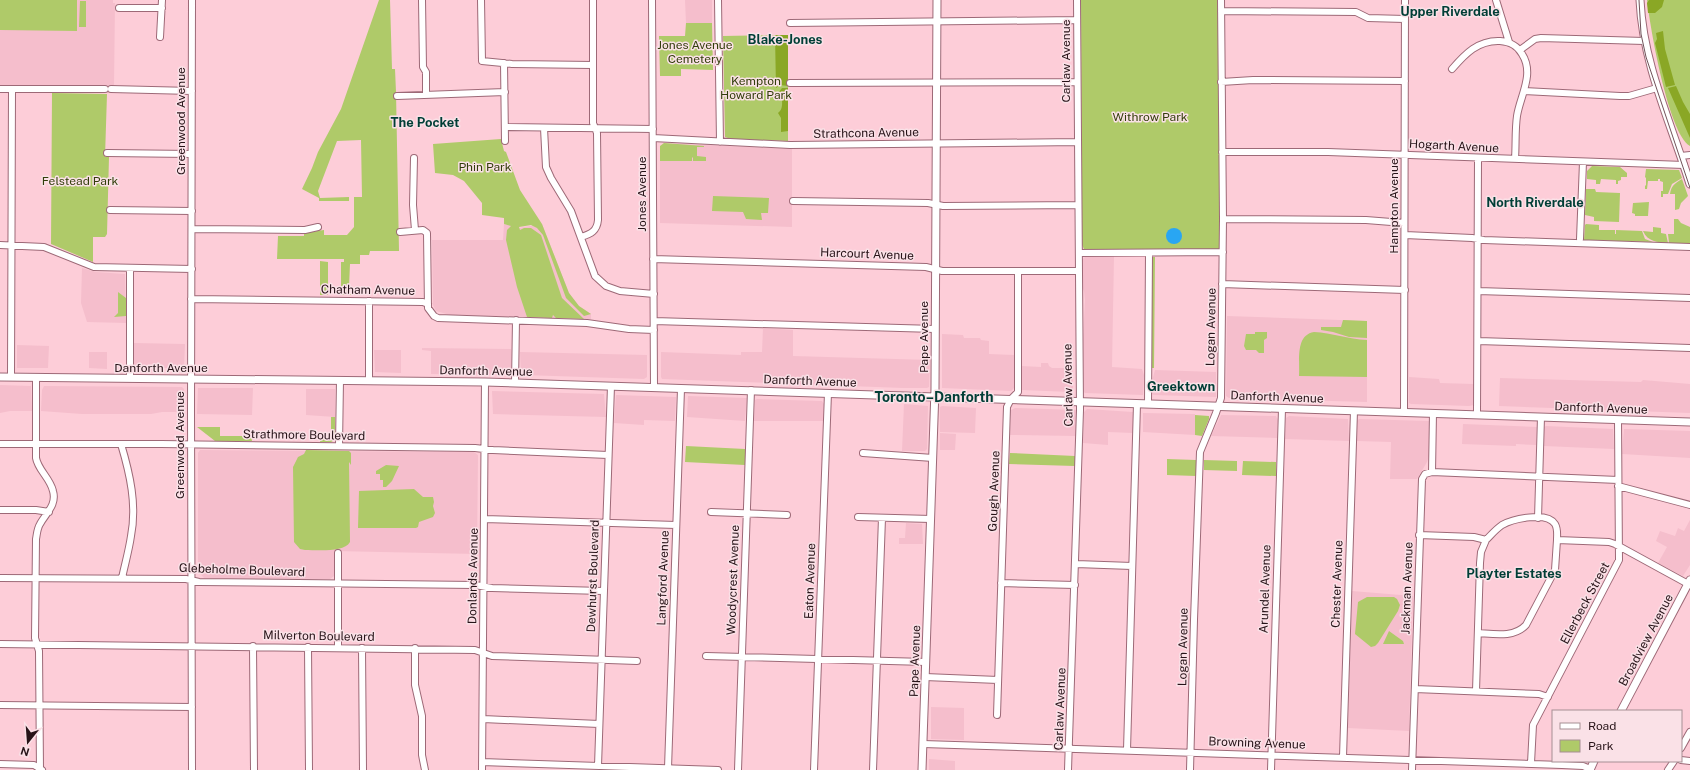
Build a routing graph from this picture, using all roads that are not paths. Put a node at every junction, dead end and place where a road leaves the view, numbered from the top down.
1 (162, 0) edge
2 (192, 0) edge
3 (422, 0) edge
4 (481, 0) edge
5 (593, 0) edge
6 (652, 0) edge
7 (718, 0) edge
8 (937, 0) edge
9 (1077, 0) edge
10 (1221, 0) edge
11 (1405, 0) edge
12 (1496, 0) edge
13 (1640, 0) edge
14 (119, 8) dead end
15 (162, 8) junction
16 (1222, 12) junction
17 (1405, 18) junction
18 (1077, 20) junction
19 (937, 21) junction
20 (790, 23) dead end
21 (160, 37) dead end
22 (1644, 41) junction
23 (1509, 42) junction
24 (1520, 50) junction
25 (504, 63) junction
26 (593, 65) junction
27 (1452, 69) dead end
28 (1405, 81) junction
29 (937, 82) junction
30 (1078, 82) junction
31 (1221, 82) junction
32 (790, 83) dead end
33 (1657, 88) junction
34 (0, 89) edge
35 (12, 90) junction
36 (192, 91) junction
37 (1524, 91) junction
38 (505, 92) junction
39 (426, 95) junction
40 (397, 96) dead end
41 (505, 127) junction
42 (544, 128) junction
43 (595, 129) junction
44 (653, 129) junction
45 (653, 138) junction
46 (505, 141) dead end
47 (720, 142) junction
48 (1078, 142) junction
49 (936, 144) junction
50 (1222, 152) junction
51 (107, 153) dead end
52 (192, 154) junction
53 (1405, 155) junction
54 (1690, 155) edge
55 (1681, 156) junction
56 (414, 158) dead end
57 (1478, 158) junction
58 (1515, 159) junction
59 (1583, 162) junction
60 (1684, 165) junction
61 (1690, 184) edge
62 (793, 201) dead end
63 (936, 204) junction
64 (1078, 205) junction
65 (110, 210) dead end
66 (192, 211) junction
67 (1223, 219) junction
68 (1404, 223) junction
69 (318, 227) dead end
70 (192, 229) junction
71 (415, 230) junction
72 (400, 232) dead end
73 (1405, 235) junction
74 (581, 237) junction
75 (1478, 239) junction
76 (1580, 239) dead end
77 (0, 245) edge
78 (11, 246) junction
79 (1690, 247) edge
80 (1149, 252) junction
81 (1223, 252) junction
82 (1078, 253) junction
83 (653, 259) junction
84 (130, 268) junction
85 (192, 269) junction
86 (936, 269) junction
87 (1018, 271) junction
88 (1078, 271) junction
89 (1222, 284) junction
90 (1405, 290) junction
91 (1478, 291) junction
92 (654, 294) junction
93 (1690, 298) edge
94 (191, 299) junction
95 (369, 301) junction
96 (428, 304) junction
97 (516, 320) junction
98 (654, 321) junction
99 (935, 329) junction
100 (654, 330) junction
101 (1478, 341) junction
102 (1690, 348) edge
103 (0, 377) edge
104 (11, 377) junction
105 (36, 378) junction
106 (130, 378) junction
107 (191, 379) junction
108 (340, 380) junction
109 (369, 381) junction
110 (485, 382) junction
111 (515, 383) junction
112 (611, 386) junction
113 (654, 388) junction
114 (681, 389) junction
115 (751, 390) junction
116 (828, 393) junction
117 (935, 397) junction
118 (1011, 399) junction
119 (1080, 402) junction
120 (1137, 404) junction
121 (1148, 404) junction
122 (1218, 406) junction
123 (1282, 409) junction
124 (1354, 411) junction
125 (1404, 412) junction
126 (1433, 413) junction
127 (1477, 414) junction
128 (1541, 417) junction
129 (1618, 420) junction
130 (1690, 422) edge
131 (0, 444) edge
132 (36, 444) junction
133 (121, 444) junction
134 (191, 444) junction
135 (339, 446) junction
136 (485, 450) junction
137 (863, 454) dead end
138 (608, 455) junction
139 (933, 458) junction
140 (1432, 472) junction
141 (1539, 477) junction
142 (1618, 483) junction
143 (1690, 505) edge
144 (0, 510) edge
145 (49, 512) junction
146 (711, 512) dead end
147 (747, 514) junction
148 (787, 515) dead end
149 (858, 517) dead end
150 (882, 518) junction
151 (1538, 518) junction
152 (484, 519) junction
153 (931, 519) junction
154 (606, 523) junction
155 (676, 525) junction
156 (1419, 535) junction
157 (1486, 540) junction
158 (1557, 540) junction
159 (1619, 546) junction
160 (338, 553) dead end
161 (1076, 564) junction
162 (1132, 566) junction
163 (0, 578) edge
164 (36, 578) junction
165 (122, 578) junction
166 (191, 580) junction
167 (1001, 583) junction
168 (1689, 583) edge
169 (338, 584) junction
170 (1075, 585) junction
171 (483, 587) junction
172 (603, 591) junction
173 (1478, 633) junction
174 (0, 644) edge
175 (37, 644) junction
176 (192, 646) junction
177 (253, 646) junction
178 (308, 647) junction
179 (338, 647) junction
180 (362, 648) junction
181 (415, 648) junction
182 (483, 652) junction
183 (706, 656) dead end
184 (742, 657) junction
185 (818, 659) junction
186 (602, 660) junction
187 (636, 661) dead end
188 (876, 661) junction
189 (926, 662) junction
190 (925, 677) junction
191 (998, 680) junction
192 (1415, 689) junction
193 (1476, 691) junction
194 (1548, 697) junction
195 (0, 706) edge
196 (39, 706) junction
197 (192, 707) junction
198 (1622, 710) edge
199 (997, 715) dead end
200 (483, 719) junction
201 (599, 724) junction
202 (1690, 732) edge
203 (923, 744) junction
204 (1682, 746) edge
205 (1069, 749) junction
206 (1127, 750) junction
207 (1191, 752) junction
208 (1271, 755) junction
209 (1343, 757) junction
210 (1412, 760) junction
211 (482, 762) junction
212 (0, 764) edge
213 (1531, 764) junction
214 (598, 766) junction
215 (668, 768) junction
216 (1590, 769) edge
217 (40, 770) edge
218 (192, 770) edge
219 (254, 770) edge
220 (309, 770) edge
221 (363, 770) edge
222 (424, 770) edge
223 (482, 770) edge
224 (718, 770) edge
225 (738, 770) edge
226 (814, 770) edge
227 (873, 770) edge
228 (922, 770) edge
229 (1068, 770) edge
230 (1190, 770) edge
231 (1271, 770) edge
232 (1412, 770) edge

1 - 15 street
2 - 36 street, Greenwood Avenue
3 - 39 street
4 - 25 street
5 - 26 street
6 - 44 street, Jones Avenue
7 - 47 street
8 - 19 main road, Pape Avenue
9 - 18 street, Carlaw Avenue
10 - 16 street, Logan Avenue
11 - 17 street, Hampton Avenue
12 - 23 street
13 - 22 main road
14 - 15 street
15 - 21 street
16 - 17 street
16 - 31 street, Logan Avenue
17 - 28 street, Hampton Avenue
18 - 19 street
18 - 30 street, Carlaw Avenue
19 - 20 street
19 - 29 main road, Pape Avenue
22 - 24 street
22 - 33 main road
23 - 24 street
23 - 27 street
24 - 37 street
25 - 26 street
25 - 38 street
26 - 43 street
28 - 31 street
28 - 53 street, Hampton Avenue
29 - 30 street
29 - 32 street
29 - 49 main road, Pape Avenue
30 - 48 street, Carlaw Avenue
31 - 50 street, Logan Avenue
33 - 37 street
33 - 55 main road
34 - 35 street
35 - 36 street
35 - 78 street
36 - 52 street, Greenwood Avenue
37 - 58 street
38 - 39 street
38 - 41 street
39 - 40 street
41 - 42 street
41 - 46 street
42 - 43 street
42 - 74 street
43 - 44 street
43 - 74 street
44 - 45 street, Jones Avenue
45 - 47 street, Strathcona Avenue
45 - 83 street, Jones Avenue
47 - 49 street, Strathcona Avenue
48 - 49 street, Strathcona Avenue
48 - 64 street, Carlaw Avenue
49 - 63 main road, Pape Avenue
50 - 53 street, Hogarth Avenue
50 - 67 street, Logan Avenue
51 - 52 street
52 - 66 street, Greenwood Avenue
53 - 57 street, Hogarth Avenue
53 - 68 street, Hampton Avenue
54 - 55 street
55 - 60 main road
56 - 71 street
57 - 58 street, Hogarth Avenue
57 - 75 street
58 - 59 street, Hogarth Avenue
59 - 60 street, Hogarth Avenue
59 - 76 street
60 - 61 main road
62 - 63 street
63 - 64 street
63 - 86 main road, Pape Avenue
64 - 82 street, Carlaw Avenue
65 - 66 street
66 - 70 street, Greenwood Avenue
67 - 68 street
67 - 81 street, Logan Avenue
68 - 73 street, Hampton Avenue
69 - 70 street
70 - 85 street, Greenwood Avenue
71 - 72 street
71 - 96 street
73 - 75 street
73 - 90 street, Hampton Avenue
74 - 92 street
75 - 79 street
75 - 91 street
77 - 78 street
78 - 84 street
78 - 104 street
80 - 81 street
80 - 82 street
80 - 121 street
81 - 89 street, Logan Avenue
82 - 88 street, Carlaw Avenue
83 - 86 street, Harcourt Avenue
83 - 92 street, Jones Avenue
84 - 85 street
84 - 106 street
85 - 94 street, Greenwood Avenue
86 - 87 street, Harcourt Avenue
86 - 99 main road, Pape Avenue
87 - 88 street, Harcourt Avenue
87 - 118 street, Gough Avenue
88 - 119 street, Carlaw Avenue
89 - 90 street
89 - 122 street, Logan Avenue
90 - 125 street, Hampton Avenue
91 - 93 street
91 - 101 street
92 - 98 street, Jones Avenue
94 - 95 street, Chatham Avenue
94 - 107 street, Greenwood Avenue
95 - 96 street, Chatham Avenue
95 - 109 street
96 - 97 street, Chatham Avenue
97 - 100 street, Chatham Avenue
97 - 111 street
98 - 99 street
98 - 100 street, Jones Avenue
99 - 117 main road, Pape Avenue
100 - 113 street, Jones Avenue
101 - 102 street
101 - 127 street
103 - 104 main road, Danforth Avenue
104 - 105 main road, Danforth Avenue
105 - 106 main road, Danforth Avenue
105 - 132 street
106 - 107 main road, Danforth Avenue
107 - 108 main road, Danforth Avenue
107 - 134 street, Greenwood Avenue
108 - 109 main road, Danforth Avenue
108 - 135 street
109 - 110 main road, Danforth Avenue
110 - 111 main road, Danforth Avenue
110 - 136 street, Donlands Avenue
111 - 112 main road, Danforth Avenue
112 - 113 main road, Danforth Avenue
112 - 138 street, Dewhurst Boulevard
113 - 114 main road, Danforth Avenue
114 - 115 main road, Danforth Avenue
114 - 155 street, Langford Avenue
115 - 116 main road, Danforth Avenue
115 - 147 street, Woodycrest Avenue
116 - 117 main road, Danforth Avenue
116 - 185 street, Eaton Avenue
117 - 118 main road, Danforth Avenue
117 - 139 main road, Pape Avenue
118 - 119 main road, Danforth Avenue
118 - 167 street, Gough Avenue
119 - 120 main road, Danforth Avenue
119 - 161 street, Carlaw Avenue
120 - 121 main road, Danforth Avenue
120 - 162 street
121 - 122 main road, Danforth Avenue
122 - 123 main road, Danforth Avenue
122 - 207 street, Logan Avenue
123 - 124 main road, Danforth Avenue
123 - 208 street, Arundel Avenue
124 - 125 main road, Danforth Avenue
124 - 209 street, Chester Avenue
125 - 126 main road, Danforth Avenue
126 - 127 main road, Danforth Avenue
126 - 140 street
127 - 128 main road, Danforth Avenue
128 - 129 main road, Danforth Avenue
128 - 141 street
129 - 130 main road, Danforth Avenue
129 - 142 street, Ellerbeck Street
131 - 132 street, Strathmore Boulevard
132 - 133 street, Strathmore Boulevard
132 - 145 street
133 - 134 street, Strathmore Boulevard
133 - 165 street
134 - 135 street, Strathmore Boulevard
134 - 166 street, Greenwood Avenue
135 - 136 street, Strathmore Boulevard
136 - 138 street, Strathmore Boulevard
136 - 152 street, Donlands Avenue
137 - 139 street
138 - 154 street, Dewhurst Boulevard
139 - 153 main road, Pape Avenue
140 - 141 street
140 - 156 street, Jackman Avenue
141 - 142 street
141 - 151 street
142 - 143 street
142 - 159 street, Ellerbeck Street
144 - 145 street
145 - 164 street
146 - 147 street
147 - 148 street
147 - 184 street, Woodycrest Avenue
149 - 150 street
150 - 153 street
150 - 188 street
151 - 157 street
151 - 158 street
152 - 154 street
152 - 171 street, Donlands Avenue
153 - 189 main road, Pape Avenue
154 - 155 street
154 - 172 street, Dewhurst Boulevard
155 - 215 street, Langford Avenue
156 - 157 street
156 - 192 street, Jackman Avenue
157 - 173 street
158 - 159 street
158 - 173 street
159 - 168 street
159 - 194 street, Ellerbeck Street
160 - 169 street
161 - 162 street
161 - 170 street, Carlaw Avenue
162 - 206 street
163 - 164 street, Glebeholme Boulevard
164 - 165 street, Glebeholme Boulevard
164 - 175 street
165 - 166 street, Glebeholme Boulevard
166 - 169 street, Glebeholme Boulevard
166 - 176 street, Greenwood Avenue
167 - 170 street
167 - 191 street, Gough Avenue
168 - 198 main road, Broadview Avenue
169 - 171 street, Glebeholme Boulevard
169 - 179 street
170 - 205 street, Carlaw Avenue
171 - 172 street, Glebeholme Boulevard
171 - 182 street, Donlands Avenue
172 - 186 street, Dewhurst Boulevard
173 - 193 street
174 - 175 street, Milverton Boulevard
175 - 176 street, Milverton Boulevard
175 - 196 street
176 - 177 street, Milverton Boulevard
176 - 197 street, Greenwood Avenue
177 - 178 street, Milverton Boulevard
177 - 219 street
178 - 179 street, Milverton Boulevard
178 - 220 street
179 - 180 street, Milverton Boulevard
180 - 181 street, Milverton Boulevard
180 - 221 street
181 - 182 street, Milverton Boulevard
181 - 222 street
182 - 186 street, Milverton Boulevard
182 - 200 street, Donlands Avenue
183 - 184 street
184 - 185 street
184 - 225 street, Woodycrest Avenue
185 - 188 street
185 - 226 street, Eaton Avenue
186 - 187 street, Milverton Boulevard
186 - 201 street, Dewhurst Boulevard
188 - 189 street
188 - 227 street
189 - 190 main road, Pape Avenue
190 - 191 street
190 - 203 main road, Pape Avenue
191 - 199 street, Gough Avenue
192 - 193 street
192 - 210 street, Jackman Avenue
193 - 194 street
194 - 213 street, Ellerbeck Street
195 - 196 street
196 - 197 street
196 - 217 street
197 - 218 street, Greenwood Avenue
200 - 201 street
200 - 211 street, Donlands Avenue
201 - 214 street, Dewhurst Boulevard
202 - 204 street
203 - 205 street, Browning Avenue
203 - 228 main road, Pape Avenue
205 - 206 street, Browning Avenue
205 - 229 street, Carlaw Avenue
206 - 207 street, Browning Avenue
207 - 208 street, Browning Avenue
207 - 230 street, Logan Avenue
208 - 209 street, Browning Avenue
208 - 231 street, Arundel Avenue
209 - 210 street, Browning Avenue
210 - 213 street, Browning Avenue
210 - 232 street, Jackman Avenue
211 - 214 street
211 - 223 street, Donlands Avenue
212 - 217 street
213 - 216 street, Browning Avenue
214 - 215 street
215 - 224 street

